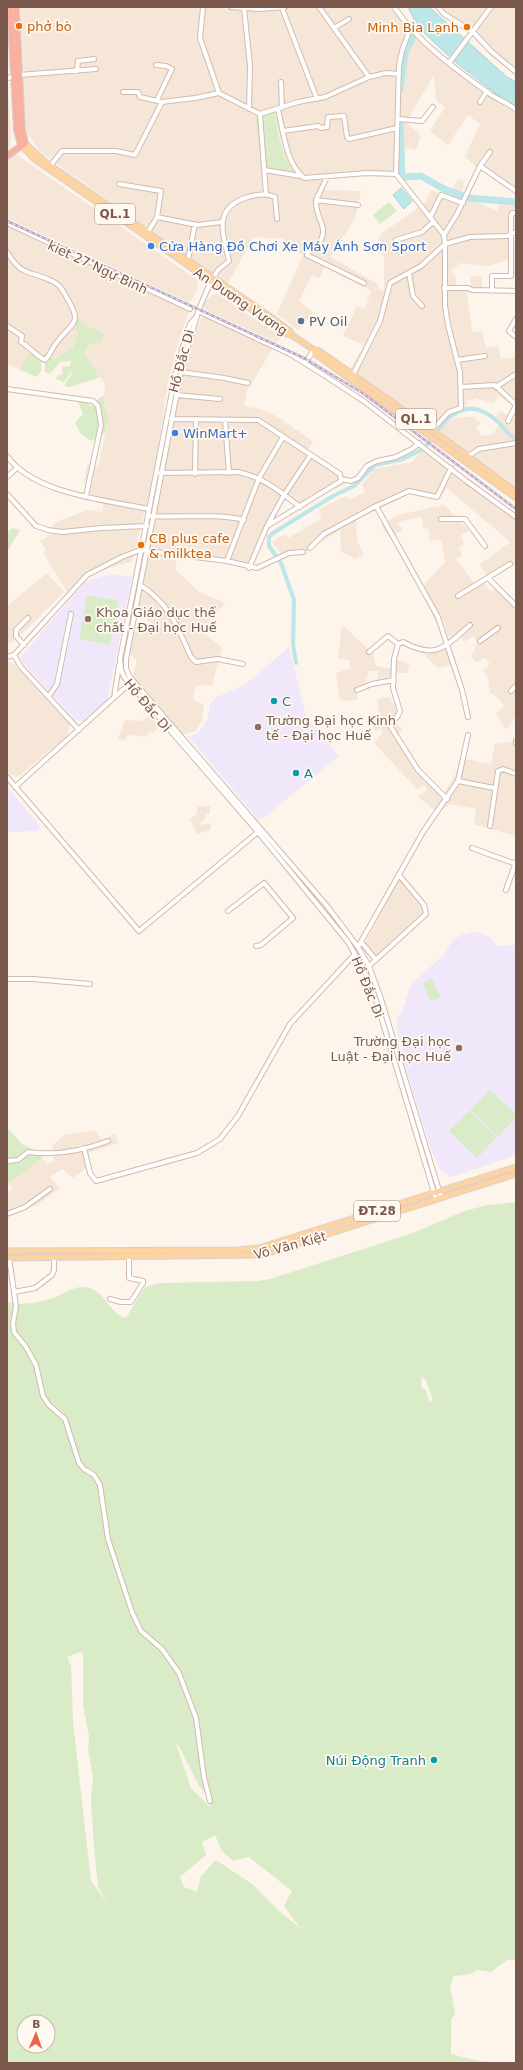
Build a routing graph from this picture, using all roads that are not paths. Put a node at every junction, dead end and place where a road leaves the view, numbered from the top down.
1 (10, 7) edge
2 (16, 7) edge
3 (203, 7) edge
4 (231, 7) edge
5 (283, 7) edge
6 (319, 7) edge
7 (394, 7) edge
8 (438, 7) edge
9 (491, 7) edge
10 (244, 8) junction
11 (349, 19) dead end
12 (334, 28) junction
13 (411, 30) junction
14 (472, 34) junction
15 (94, 59) dead end
16 (450, 61) junction
17 (156, 65) dead end
18 (96, 69) dead end
19 (77, 71) junction
20 (516, 72) edge
21 (399, 74) junction
22 (16, 76) junction
23 (369, 77) junction
24 (7, 78) edge
25 (281, 82) dead end
26 (487, 91) junction
27 (123, 92) dead end
28 (219, 93) junction
29 (317, 99) junction
30 (157, 100) junction
31 (162, 102) junction
32 (480, 102) dead end
33 (433, 107) dead end
34 (249, 109) junction
35 (280, 109) junction
36 (516, 110) edge
37 (260, 114) junction
38 (398, 119) junction
39 (397, 128) junction
40 (283, 131) junction
41 (23, 144) junction
42 (490, 152) dead end
43 (7, 156) edge
44 (51, 165) junction
45 (480, 166) junction
46 (265, 170) junction
47 (396, 174) junction
48 (300, 176) junction
49 (327, 177) junction
50 (119, 184) dead end
51 (516, 191) edge
52 (266, 194) junction
53 (316, 200) junction
54 (463, 202) junction
55 (358, 205) dead end
56 (516, 213) edge
57 (158, 217) junction
58 (430, 218) junction
59 (277, 219) dead end
60 (131, 222) junction
61 (222, 222) junction
62 (433, 222) junction
63 (7, 224) edge
64 (195, 224) junction
65 (148, 232) junction
66 (516, 232) edge
67 (510, 234) junction
68 (444, 235) junction
69 (396, 240) dead end
70 (445, 244) junction
71 (7, 252) edge
72 (188, 260) junction
73 (409, 273) junction
74 (212, 279) junction
75 (364, 283) dead end
76 (444, 288) junction
77 (492, 291) junction
78 (516, 291) edge
79 (422, 306) dead end
80 (190, 309) dead end
81 (198, 313) junction
82 (516, 319) edge
83 (7, 326) edge
84 (516, 336) edge
85 (314, 350) junction
86 (485, 356) dead end
87 (457, 360) junction
88 (305, 363) junction
89 (180, 372) junction
90 (516, 374) edge
91 (352, 377) junction
92 (248, 383) dead end
93 (461, 387) junction
94 (496, 387) junction
95 (7, 389) edge
96 (176, 395) junction
97 (220, 399) dead end
98 (516, 405) edge
99 (169, 419) junction
100 (411, 419) junction
101 (196, 420) junction
102 (225, 420) junction
103 (508, 420) dead end
104 (432, 430) junction
105 (283, 437) junction
106 (516, 443) edge
107 (420, 444) junction
108 (7, 456) edge
109 (310, 456) junction
110 (468, 456) junction
111 (17, 468) junction
112 (451, 468) junction
113 (229, 472) junction
114 (156, 473) junction
115 (161, 473) junction
116 (195, 474) junction
117 (7, 476) edge
118 (259, 478) junction
119 (342, 479) junction
120 (516, 492) edge
121 (7, 494) edge
122 (284, 495) junction
123 (86, 496) junction
124 (516, 498) edge
125 (376, 506) junction
126 (300, 507) junction
127 (148, 509) junction
128 (147, 516) junction
129 (153, 516) junction
130 (516, 517) edge
131 (441, 519) dead end
132 (244, 520) junction
133 (145, 526) junction
134 (151, 526) junction
135 (267, 526) junction
136 (485, 546) dead end
137 (310, 548) dead end
138 (140, 550) junction
139 (146, 551) junction
140 (303, 552) dead end
141 (227, 561) junction
142 (510, 564) dead end
143 (249, 568) junction
144 (489, 578) junction
145 (140, 584) junction
146 (458, 596) dead end
147 (516, 606) edge
148 (71, 614) dead end
149 (28, 618) dead end
150 (470, 625) dead end
151 (498, 628) dead end
152 (480, 641) dead end
153 (398, 644) junction
154 (24, 645) junction
155 (447, 645) junction
156 (369, 652) dead end
157 (14, 655) junction
158 (7, 657) edge
159 (120, 659) junction
160 (243, 664) dead end
161 (126, 668) junction
162 (121, 670) junction
163 (394, 680) junction
164 (130, 684) junction
165 (516, 686) edge
166 (357, 690) dead end
167 (511, 691) dead end
168 (140, 692) junction
169 (50, 696) junction
170 (114, 698) junction
171 (468, 717) dead end
172 (79, 730) junction
173 (468, 735) dead end
174 (189, 745) junction
175 (185, 748) junction
176 (516, 774) edge
177 (7, 778) edge
178 (458, 781) junction
179 (15, 787) junction
180 (494, 788) junction
181 (447, 800) junction
182 (490, 826) dead end
183 (258, 832) junction
184 (472, 848) dead end
185 (516, 864) edge
186 (399, 875) junction
187 (506, 890) dead end
188 (228, 911) dead end
189 (362, 943) junction
190 (256, 946) dead end
191 (358, 947) junction
192 (355, 954) junction
193 (376, 960) junction
194 (368, 966) junction
195 (7, 978) edge
196 (90, 984) dead end
197 (108, 1141) dead end
198 (84, 1148) junction
199 (7, 1161) edge
200 (516, 1167) edge
201 (516, 1174) edge
202 (50, 1189) dead end
203 (439, 1190) junction
204 (434, 1192) junction
205 (441, 1197) junction
206 (436, 1199) junction
207 (7, 1214) edge
208 (238, 1250) junction
209 (7, 1251) edge
210 (54, 1251) junction
211 (238, 1257) junction
212 (8, 1258) edge
213 (54, 1258) junction
214 (130, 1258) junction
215 (14, 1292) junction
216 (110, 1299) dead end
217 (210, 1801) dead end

1 - 22 highway
2 - 22 highway
3 - 28 street
4 - 10 street
5 - 10 street
5 - 29 street
6 - 12 street
7 - 13 street
8 - 14 street
9 - 14 street
10 - 34 street
11 - 12 street
12 - 23 street
13 - 16 street
13 - 21 street
14 - 16 street
14 - 20 street
15 - 19 street
16 - 26 street
17 - 30 street
18 - 19 street
19 - 22 street
21 - 23 street
21 - 38 street
22 - 24 street
22 - 41 highway
23 - 29 street
25 - 35 street
26 - 32 street
26 - 36 street
27 - 30 street
28 - 31 street
28 - 34 street
29 - 35 street
30 - 31 street
31 - 44 street
33 - 38 street
34 - 37 street
35 - 37 street
35 - 40 street
37 - 46 street
38 - 39 street
39 - 40 street
39 - 47 street
40 - 48 street
41 - 43 highway
41 - 44 main road, An Dương Vương / QL.1
41 - 60 main road, An Dương Vương / QL.1
42 - 45 street
44 - 60 main road, An Dương Vương / QL.1
45 - 51 street
45 - 54 street
46 - 48 street
46 - 52 street
47 - 49 street
47 - 58 street
48 - 49 street
49 - 53 street
50 - 57 street
52 - 59 street
52 - 61 street
53 - 55 street
53 - 75 street
54 - 58 street
54 - 68 street
56 - 67 street
57 - 64 street
57 - 65 street
58 - 62 street
60 - 65 main road, An Dương Vương / QL.1
60 - 74 main road, An Dương Vương / QL.1
61 - 64 street
61 - 74 street
62 - 68 street
62 - 69 street
63 - 80 street, kiet 27 Ngự Bình
64 - 72 street
65 - 72 main road, An Dương Vương / QL.1
66 - 67 street
67 - 70 street
67 - 77 street
68 - 70 street
70 - 73 street
70 - 76 street
71 - 83 street
72 - 74 main road, An Dương Vương / QL.1
73 - 79 street
73 - 91 street
74 - 81 street
74 - 85 main road, An Dương Vương / QL.1
76 - 77 street
76 - 87 street
77 - 78 street
81 - 88 street
81 - 89 street, Hồ Đắc Di
81 - 99 street, Hồ Đắc Di
82 - 84 street
85 - 88 street
85 - 91 main road, QL.1
86 - 87 street
87 - 93 street
88 - 107 street
89 - 92 street
89 - 96 street, Hồ Đắc Di
90 - 94 street
91 - 100 main road, QL.1
93 - 94 street
93 - 104 street
94 - 98 street
95 - 123 street
96 - 97 street
96 - 99 street, Hồ Đắc Di
98 - 103 street
99 - 101 street
99 - 114 street, Hồ Đắc Di
99 - 115 street, Hồ Đắc Di
100 - 104 main road, QL.1
100 - 124 main road, QL.1
101 - 102 street
101 - 116 street
102 - 105 street
102 - 113 street
104 - 110 main road, QL.1
105 - 109 street
105 - 118 street
106 - 110 street
107 - 112 street
107 - 119 street
108 - 111 street
109 - 119 street
109 - 122 street
110 - 120 main road, QL.1
111 - 117 street
111 - 123 street
112 - 125 street
112 - 130 street
113 - 116 street
113 - 118 street
114 - 115 street
114 - 127 street, Hồ Đắc Di
115 - 116 street
115 - 129 street, Hồ Đắc Di
118 - 122 street
118 - 132 street
119 - 126 street
121 - 133 street
122 - 126 street
122 - 135 street
123 - 127 street
125 - 137 street
125 - 155 street
126 - 135 street
127 - 128 street, Hồ Đắc Di
128 - 129 street
128 - 133 street, Hồ Đắc Di
129 - 132 street
129 - 134 street, Hồ Đắc Di
131 - 136 street
132 - 141 street
133 - 134 street
133 - 138 street, Hồ Đắc Di
134 - 139 street, Hồ Đắc Di
135 - 143 street
138 - 139 street
138 - 154 street
138 - 159 street, Hồ Đắc Di
139 - 141 street
139 - 145 street, Hồ Đắc Di
140 - 143 street
141 - 143 street
142 - 144 street
144 - 146 street
144 - 147 street
145 - 160 street
145 - 161 street, Hồ Đắc Di
148 - 169 street
149 - 154 street
150 - 155 street
151 - 152 street
153 - 155 street
153 - 156 street
153 - 163 street
154 - 157 street
155 - 171 street
157 - 158 street
157 - 169 street
159 - 162 street, Hồ Đắc Di
159 - 170 street
161 - 162 street
161 - 168 street, Hồ Đắc Di
162 - 164 street, Hồ Đắc Di
163 - 166 street
163 - 181 street
164 - 168 street, Hồ Đắc Di
164 - 170 street
165 - 167 street
168 - 174 street, Hồ Đắc Di
168 - 175 street, Hồ Đắc Di
169 - 172 street
170 - 172 street
172 - 179 street
173 - 178 street
174 - 175 street
174 - 191 street, Hồ Đắc Di
175 - 183 street, Hồ Đắc Di
176 - 180 street
177 - 179 street
178 - 180 street
178 - 181 street
179 - 183 street
180 - 182 street
181 - 186 street
183 - 192 street, Hồ Đắc Di
184 - 185 street
185 - 187 street
186 - 189 street
186 - 193 street
188 - 190 street
189 - 191 street
189 - 193 street
191 - 194 street, Hồ Đắc Di
192 - 198 street
192 - 204 street, Hồ Đắc Di
193 - 194 street
194 - 203 street, Hồ Đắc Di
195 - 196 street
197 - 198 street
198 - 199 street
200 - 203 main road, Võ Văn Kiệt / ĐT.28
201 - 205 main road, Võ Văn Kiệt / ĐT.28
202 - 207 street
203 - 204 main road, Võ Văn Kiệt / ĐT.28
203 - 205 street, Hồ Đắc Di
204 - 206 street, Hồ Đắc Di
204 - 208 main road, Võ Văn Kiệt / ĐT.28
205 - 206 main road, Võ Văn Kiệt / ĐT.28
206 - 211 main road, Võ Văn Kiệt / ĐT.28
208 - 210 main road, Võ Văn Kiệt / ĐT.28
208 - 211 main road
209 - 210 main road, Võ Văn Kiệt / ĐT.28
210 - 213 main road
211 - 214 main road, Võ Văn Kiệt / ĐT.28
212 - 213 main road, Võ Văn Kiệt / ĐT.28
212 - 215 street
213 - 214 main road, Võ Văn Kiệt / ĐT.28
213 - 215 street
214 - 216 street
215 - 217 street

